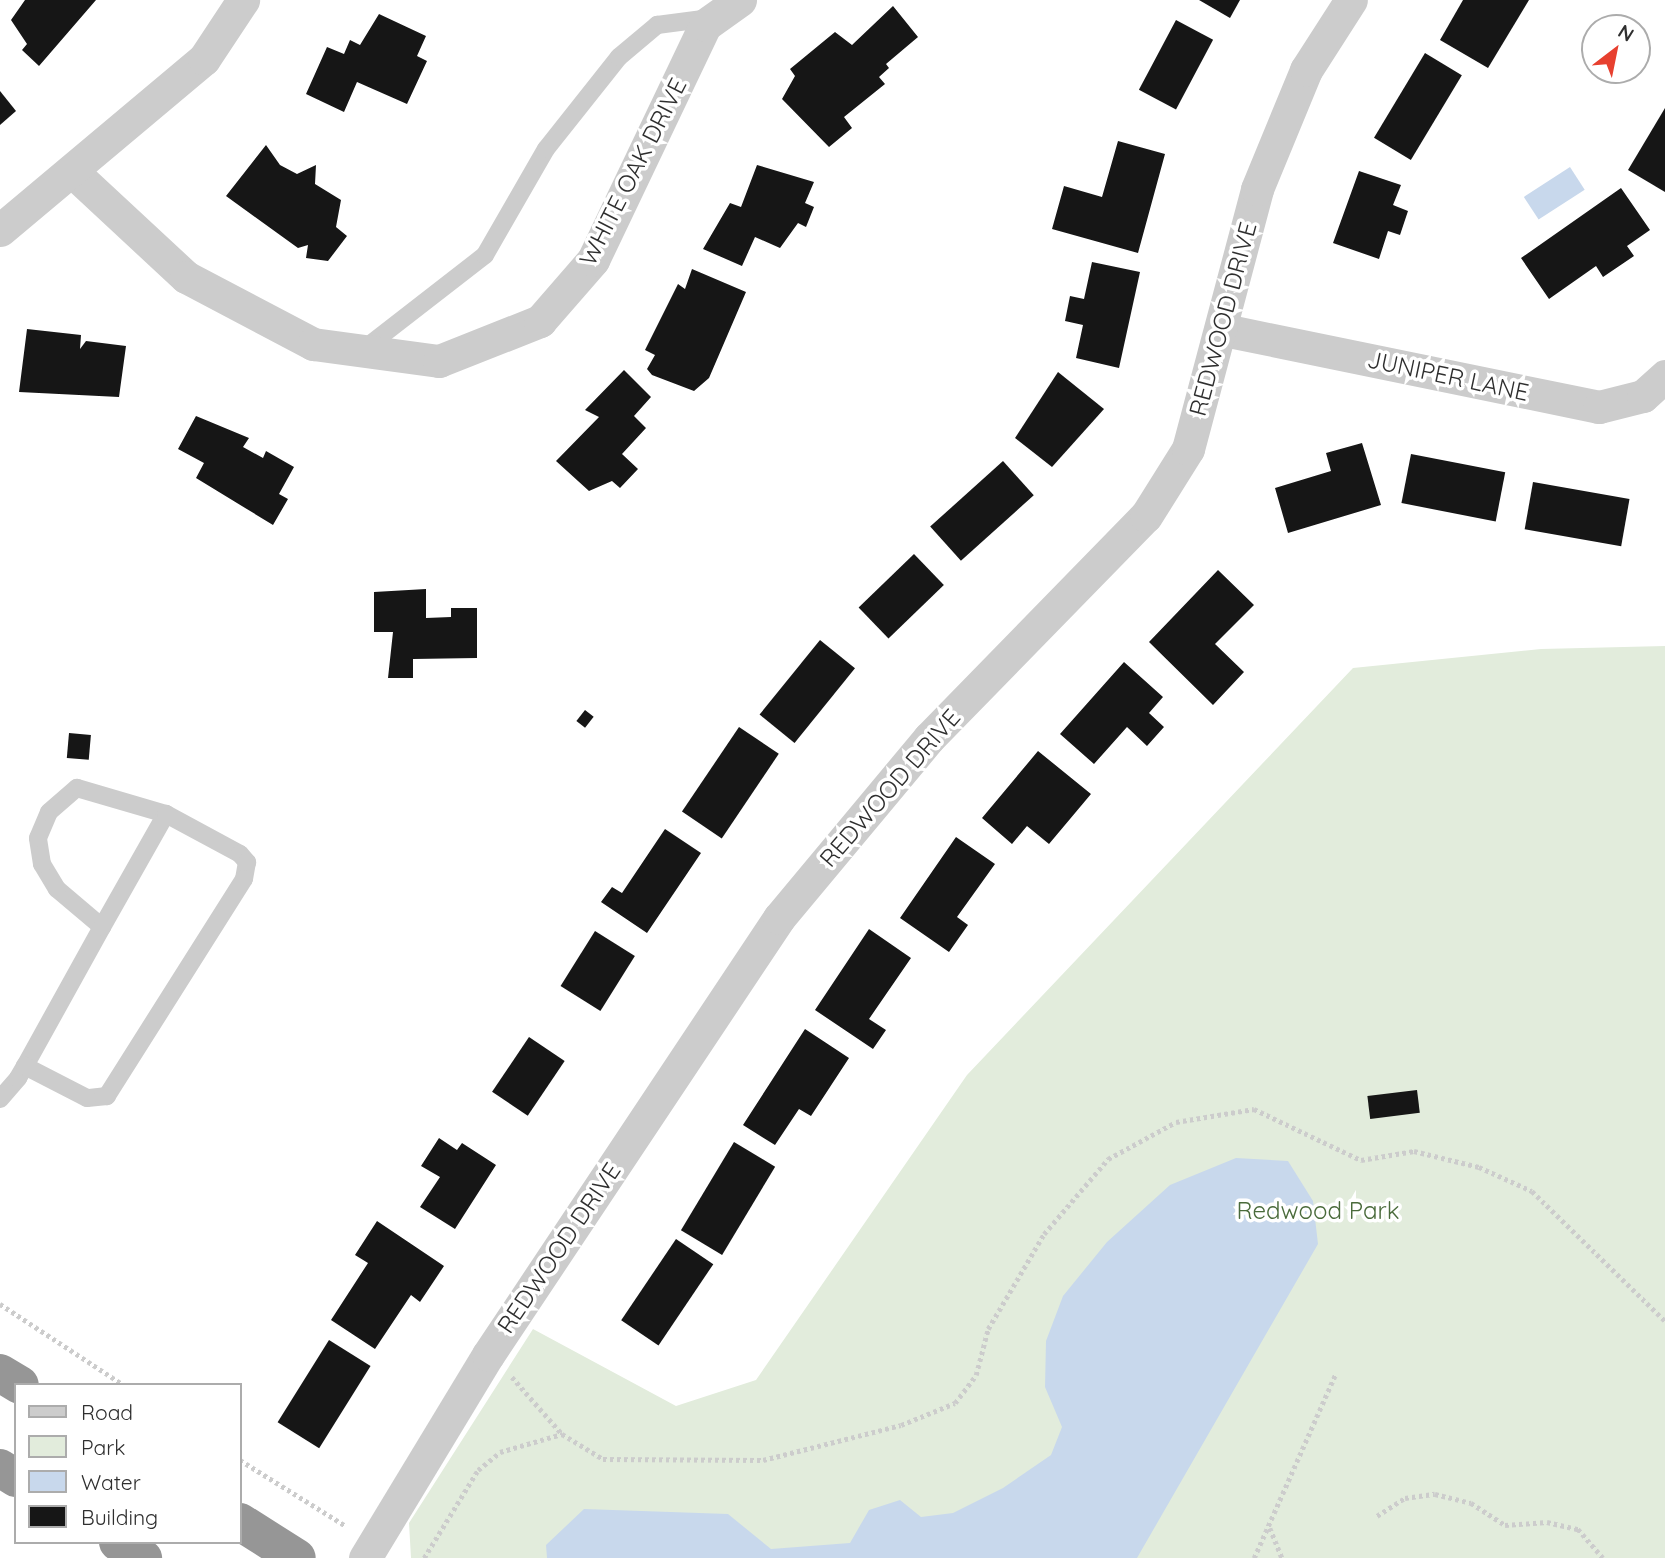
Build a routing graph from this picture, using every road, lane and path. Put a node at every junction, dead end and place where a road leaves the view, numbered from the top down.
1 (243, 0) edge
2 (1350, 0) edge
3 (728, 9) edge
4 (74, 173) junction
5 (0, 230) edge
6 (1224, 330) junction
7 (361, 351) junction
8 (1665, 376) edge
9 (166, 814) junction
10 (102, 927) junction
11 (25, 1066) junction
12 (0, 1099) edge
13 (0, 1304) edge
14 (1665, 1321) edge
15 (488, 1355) junction
16 (0, 1373) edge
17 (1335, 1375) dead end
18 (17, 1383) edge
19 (121, 1383) edge
20 (562, 1434) junction
21 (242, 1461) edge
22 (1377, 1516) dead end
23 (242, 1523) edge
24 (1270, 1527) junction
25 (121, 1544) edge
26 (370, 1550) edge
27 (143, 1558) edge
28 (297, 1558) edge
29 (424, 1558) edge
30 (1254, 1558) edge
31 (1282, 1558) edge
32 (1603, 1558) edge

1 - 4 street
2 - 6 street, REDWOOD DRIVE
3 - 7 lane
3 - 7 street, WHITE OAK DRIVE
4 - 5 street
4 - 7 street, WHITE OAK DRIVE
6 - 8 street, JUNIPER LANE
6 - 15 street, REDWOOD DRIVE
9 - 10 lane
9 - 10 lane
9 - 11 lane
10 - 11 lane
11 - 12 lane
13 - 19 path
14 - 20 path
15 - 20 path
15 - 26 street, REDWOOD DRIVE
16 - 18 highway
17 - 24 path
20 - 29 path
21 - 26 path
22 - 32 path
23 - 28 highway
24 - 30 path
24 - 31 path
25 - 27 highway

